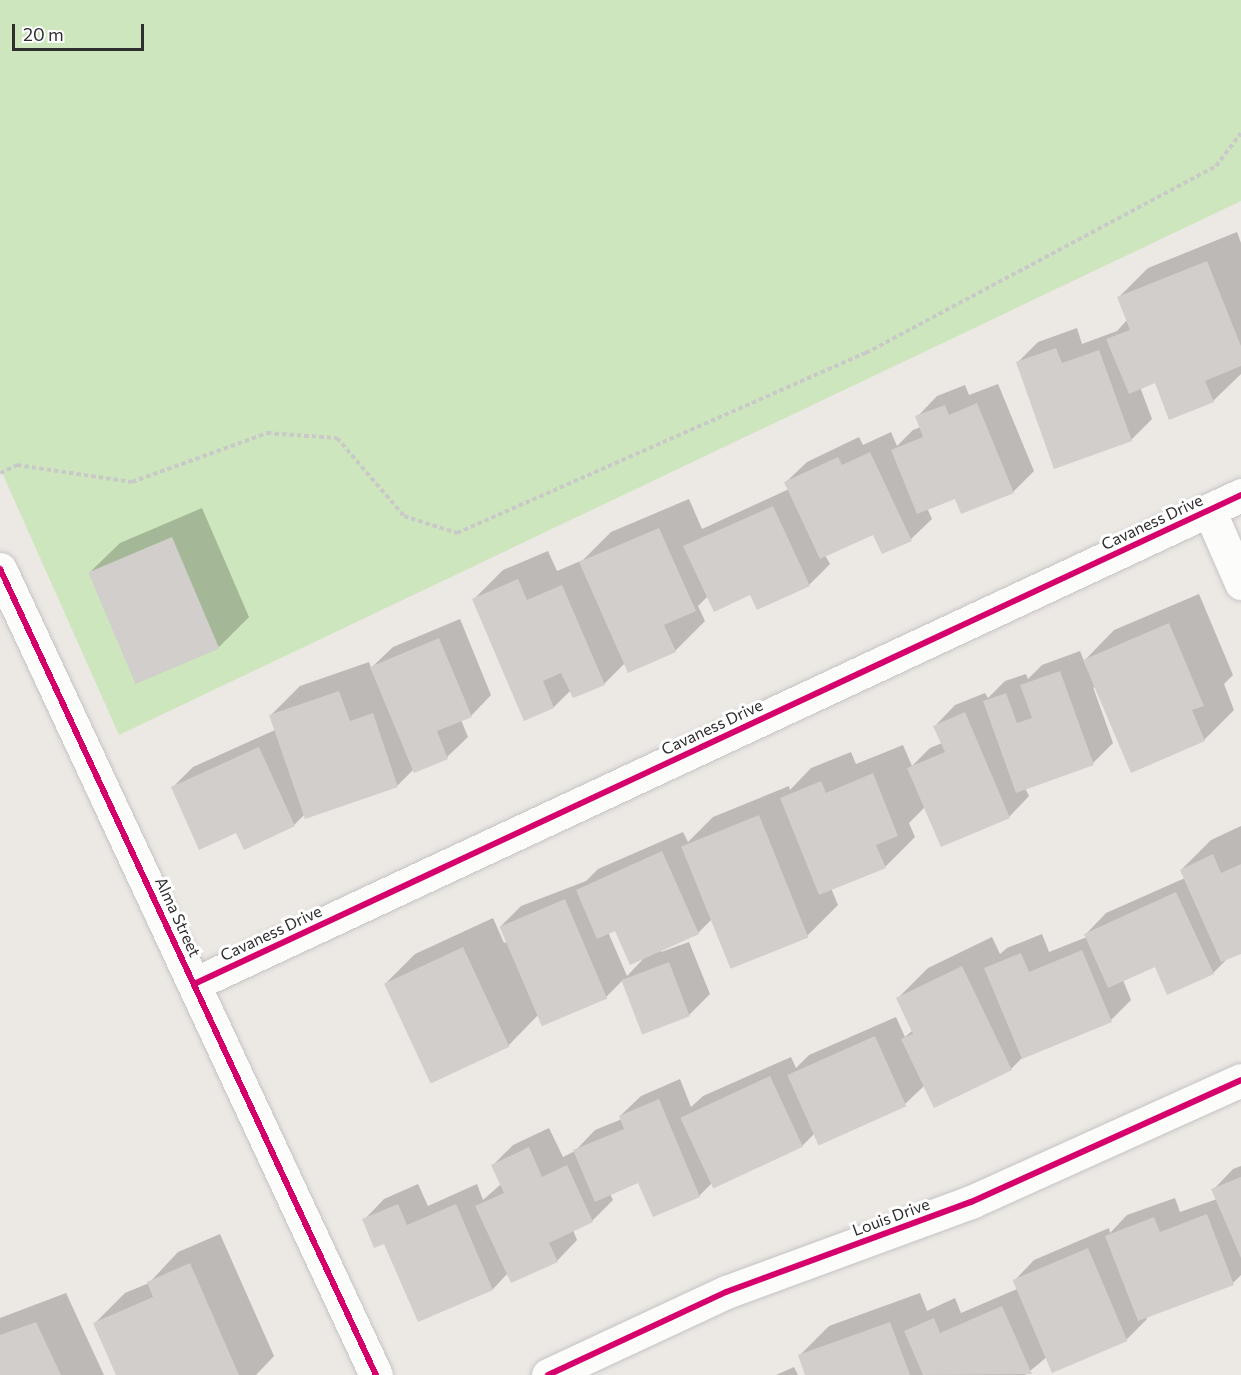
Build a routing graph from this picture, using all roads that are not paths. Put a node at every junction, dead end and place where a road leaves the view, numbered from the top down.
1 (1241, 495) edge
2 (1212, 519) junction
3 (0, 569) edge
4 (1241, 583) edge
5 (194, 984) junction
6 (1241, 1080) edge
7 (376, 1375) edge
8 (548, 1375) edge

1 - 2 street, Cavaness Drive
2 - 4 street
2 - 5 street, Cavaness Drive
3 - 5 street, Alma Street
5 - 7 street, Alma Street
6 - 8 street, Louis Drive

